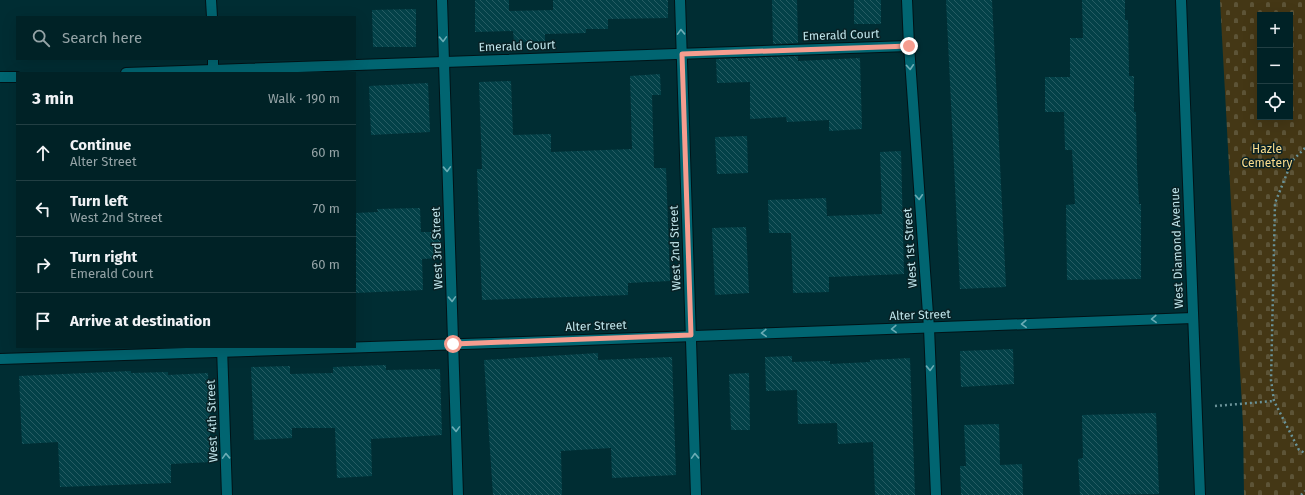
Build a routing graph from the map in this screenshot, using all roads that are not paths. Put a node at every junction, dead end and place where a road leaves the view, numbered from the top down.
1 (211, 0) edge
2 (442, 0) edge
3 (680, 0) edge
4 (907, 0) edge
5 (1181, 0) edge
6 (212, 16) edge
7 (909, 46) junction
8 (682, 54) junction
9 (213, 60) edge
10 (444, 62) junction
11 (213, 72) edge
12 (0, 77) edge
13 (16, 77) edge
14 (1193, 318) junction
15 (929, 328) junction
16 (691, 335) junction
17 (453, 344) junction
18 (356, 346) edge
19 (269, 348) edge
20 (223, 349) edge
21 (0, 360) edge
22 (228, 495) edge
23 (458, 495) edge
24 (696, 495) edge
25 (936, 495) edge
26 (1200, 495) edge

1 - 6 street
2 -> 10 street, West 3rd Street
8 -> 3 street, West 2nd Street
4 - 7 street, West 1st Street
5 - 14 street, West Diamond Avenue
7 - 8 street, Emerald Court
7 -> 15 street, West 1st Street
8 - 10 street, Emerald Court
8 - 16 street, West 2nd Street
9 - 11 street
10 - 11 street, Emerald Court
10 -> 17 street, West 3rd Street
12 - 13 street
14 -> 15 street, Alter Street
14 - 26 street, West Diamond Avenue
15 -> 16 street, Alter Street
15 -> 25 street, West 1st Street
16 - 17 street, Alter Street
24 -> 16 street, West 2nd Street
17 - 18 street, Alter Street
17 -> 23 street, West 3rd Street
19 - 20 street, Alter Street
20 - 21 street, Alter Street
22 -> 20 street, West 4th Street

